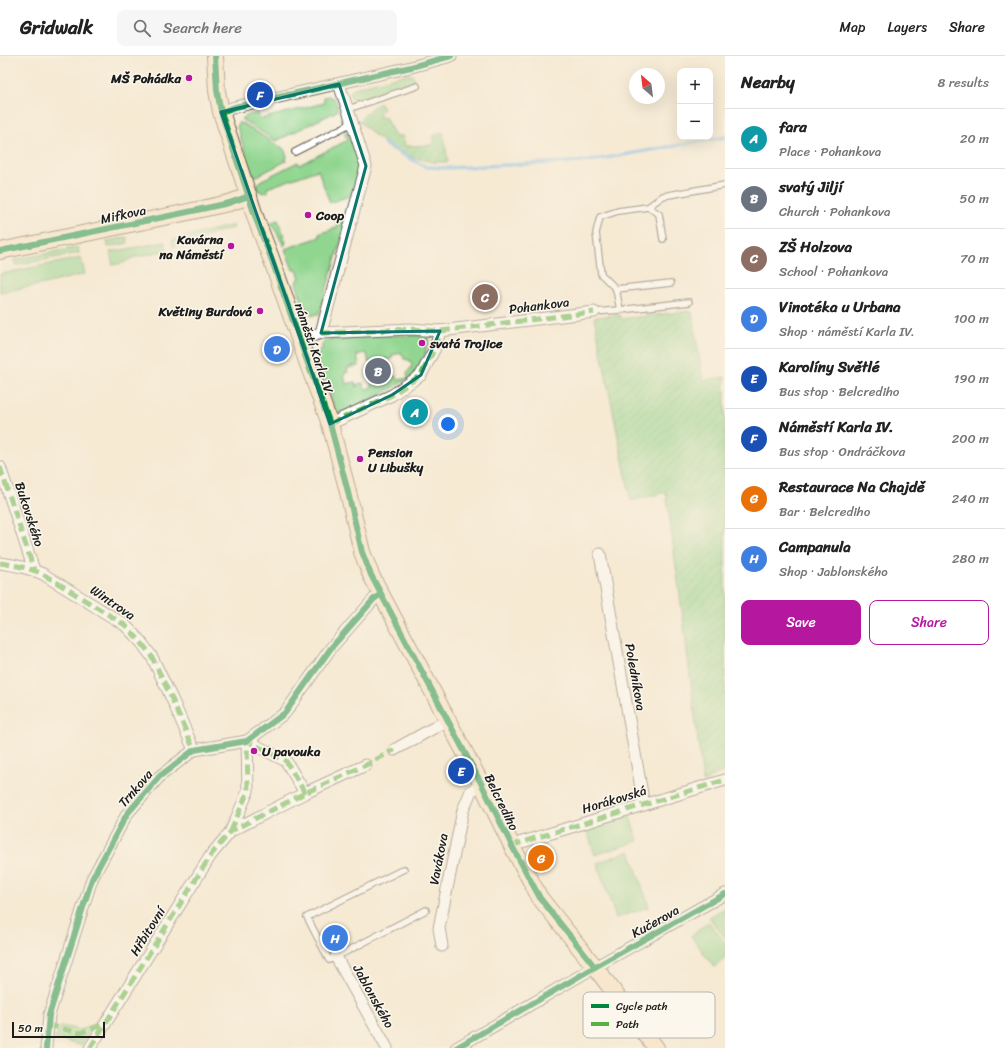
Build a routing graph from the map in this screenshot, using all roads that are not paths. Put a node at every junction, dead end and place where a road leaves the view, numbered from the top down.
1 (215, 56) edge
2 (452, 56) edge
3 (339, 84) junction
4 (417, 86) dead end
5 (348, 109) junction
6 (221, 112) junction
7 (354, 127) junction
8 (296, 152) dead end
9 (725, 185) edge
10 (249, 196) junction
11 (648, 207) junction
12 (663, 239) dead end
13 (0, 251) edge
14 (671, 283) dead end
15 (616, 289) junction
16 (689, 302) dead end
17 (620, 310) junction
18 (594, 312) joint
19 (440, 331) junction
20 (322, 334) junction
21 (300, 340) junction
22 (330, 424) junction
23 (0, 467) edge
24 (600, 554) dead end
25 (0, 563) edge
26 (34, 570) junction
27 (381, 594) junction
28 (448, 720) junction
29 (247, 741) junction
30 (194, 750) junction
31 (394, 750) dead end
32 (366, 765) dead end
33 (725, 780) edge
34 (482, 785) junction
35 (305, 793) junction
36 (644, 805) junction
37 (231, 831) junction
38 (512, 846) junction
39 (404, 869) dead end
40 (725, 894) edge
41 (426, 910) dead end
42 (442, 946) dead end
43 (336, 958) junction
44 (595, 967) junction
45 (614, 992) edge
46 (648, 1038) edge
47 (46, 1048) edge
48 (90, 1048) edge
49 (387, 1048) edge
50 (456, 1048) edge
51 (656, 1048) edge

1 - 6 street, náměstí Karla IV.
2 - 3 street
3 - 5 street, náměstí Karla IV.
3 - 6 street
4 - 5 lane
5 - 7 street, náměstí Karla IV.
6 - 10 street, náměstí Karla IV.
7 - 8 lane
7 - 20 street, náměstí Karla IV.
9 - 11 lane
10 - 13 street, Mifkova
10 - 21 street, náměstí Karla IV.
11 - 12 lane
11 - 15 lane
14 - 15 lane
15 - 17 lane
16 - 17 lane
17 - 18 lane
18 - 19 street, Pohankova
19 - 20 street, Pohankova
19 - 22 street
20 - 21 street, Pohankova
21 - 22 street, náměstí Karla IV.
22 - 27 street, náměstí Karla IV.
23 - 26 street, Bukovského
24 - 36 street, Poledníkova
25 - 26 street, Wintrova
26 - 30 street, Wintrova
27 - 28 street, Belcrediho
27 - 29 street, Trnkova
28 - 31 street
28 - 34 street, Belcrediho
29 - 30 street, Trnkova
29 - 35 street
29 - 37 street, Hřbitovní
30 - 47 street, Trnkova
32 - 35 street, Hřbitovní
33 - 36 street, Horákovská
34 - 38 street, Belcrediho
34 - 42 street, Vavákova
35 - 37 street, Hřbitovní
36 - 38 street, Horákovská
37 - 48 street, Hřbitovní
38 - 44 street, Belcrediho
39 - 43 lane
40 - 44 street, Kučerova
41 - 43 lane
43 - 49 street, Jablonského
44 - 45 street, Belcrediho
44 - 50 street, Kučerova
46 - 51 street, Belcrediho

